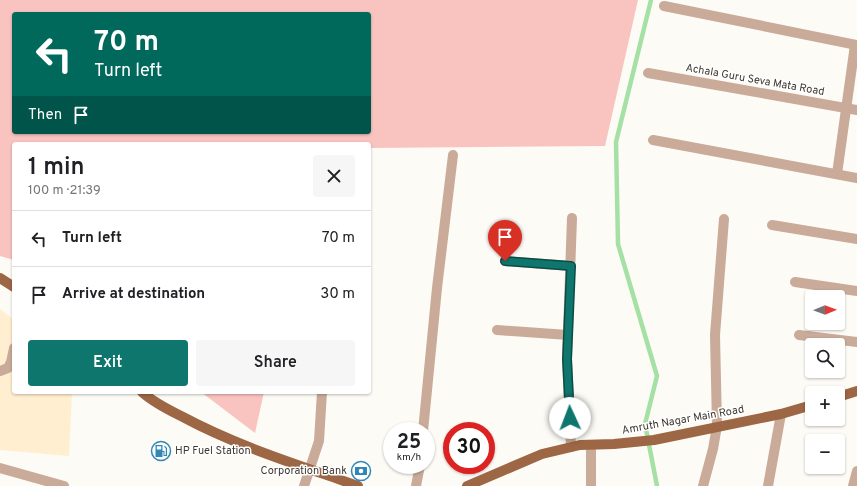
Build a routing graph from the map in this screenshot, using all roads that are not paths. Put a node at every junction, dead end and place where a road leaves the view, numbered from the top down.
1 (664, 6) dead end
2 (856, 45) edge
3 (648, 73) dead end
4 (846, 108) junction
5 (857, 110) edge
6 (654, 140) dead end
7 (453, 155) dead end
8 (837, 174) junction
9 (857, 178) edge
10 (572, 218) dead end
11 (724, 219) dead end
12 (772, 225) dead end
13 (857, 239) edge
14 (505, 261) dead end
15 (571, 266) junction
16 (0, 278) edge
17 (795, 282) dead end
18 (12, 286) edge
19 (857, 291) edge
20 (497, 330) dead end
21 (568, 335) junction
22 (799, 336) dead end
23 (857, 342) edge
24 (12, 357) edge
25 (0, 371) edge
26 (857, 391) edge
27 (144, 394) edge
28 (322, 394) edge
29 (845, 395) edge
30 (805, 407) edge
31 (781, 414) junction
32 (424, 422) edge
33 (717, 426) junction
34 (591, 445) junction
35 (571, 447) junction
36 (0, 468) edge
37 (310, 469) junction
38 (857, 471) edge
39 (418, 474) edge
40 (64, 486) edge
41 (304, 486) edge
42 (358, 486) edge
43 (416, 486) edge
44 (467, 486) edge
45 (591, 486) edge
46 (703, 486) edge
47 (768, 486) edge
48 (853, 486) edge

1 - 2 street
2 - 4 street
3 - 4 street, Achala Guru Seva Mata Road
4 - 5 street, Achala Guru Seva Mata Road
4 - 8 street
6 - 8 street
7 - 32 street
8 - 9 street
10 - 15 street
11 - 33 street
12 - 13 street
14 - 15 street
15 - 21 street
16 - 18 main road
17 - 19 street
20 - 21 street
21 - 35 street
22 - 23 street
24 - 25 street
26 - 29 main road
27 - 37 main road
28 - 37 street
30 - 31 main road, Amruth Nagar Main Road
31 - 33 main road, Amruth Nagar Main Road
31 - 47 street
33 - 34 main road, Amruth Nagar Main Road
33 - 46 street
34 - 35 main road, Amruth Nagar Main Road
34 - 45 street
35 - 44 main road, Amruth Nagar Main Road
36 - 40 street
37 - 41 street
37 - 42 main road
38 - 48 street
39 - 43 street

